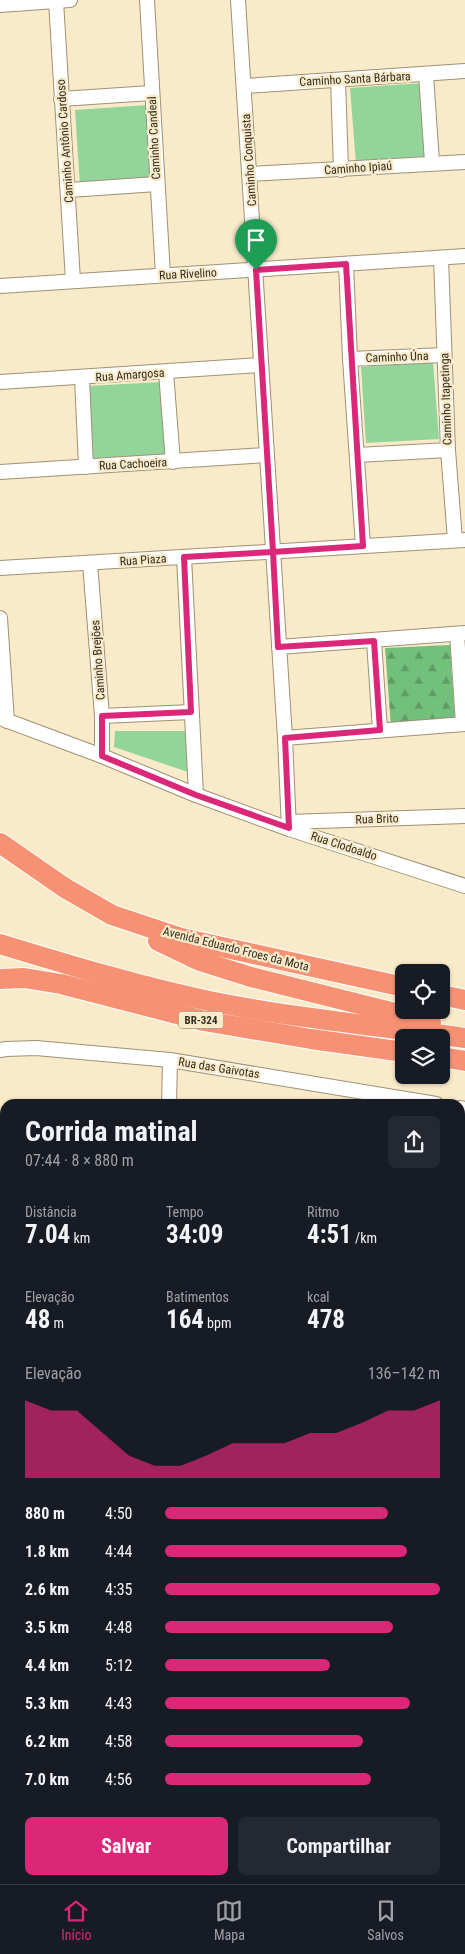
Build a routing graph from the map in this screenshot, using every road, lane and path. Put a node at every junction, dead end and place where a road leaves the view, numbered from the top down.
1 (63, 0) edge
2 (147, 0) edge
3 (238, 0) edge
4 (0, 5) edge
5 (465, 71) edge
6 (426, 75) junction
7 (338, 80) junction
8 (244, 86) junction
9 (151, 93) junction
10 (62, 100) junction
11 (432, 162) junction
12 (465, 162) edge
13 (341, 170) junction
14 (250, 174) junction
15 (156, 184) junction
16 (69, 190) junction
17 (465, 256) edge
18 (441, 258) junction
19 (346, 264) junction
20 (256, 270) junction
21 (163, 276) junction
22 (73, 281) junction
23 (0, 286) edge
24 (444, 355) junction
25 (350, 359) junction
26 (260, 365) junction
27 (166, 372) junction
28 (82, 378) junction
29 (0, 382) edge
30 (448, 450) junction
31 (266, 455) junction
32 (358, 455) junction
33 (173, 462) junction
34 (86, 467) junction
35 (0, 472) edge
36 (460, 540) edge
37 (363, 546) junction
38 (273, 552) junction
39 (184, 557) junction
40 (90, 564) junction
41 (0, 568) edge
42 (0, 618) edge
43 (461, 633) edge
44 (374, 641) junction
45 (278, 647) junction
46 (191, 712) junction
47 (102, 716) junction
48 (4, 720) edge
49 (464, 724) edge
50 (380, 730) junction
51 (285, 738) junction
52 (102, 756) junction
53 (196, 795) junction
54 (465, 816) edge
55 (289, 825) junction
56 (0, 843) edge
57 (465, 886) edge
58 (112, 915) junction
59 (0, 944) edge
60 (0, 979) edge
61 (395, 985) edge
62 (450, 997) edge
63 (465, 1000) edge
64 (465, 1030) edge
65 (465, 1038) edge
66 (0, 1050) edge
67 (395, 1051) edge
68 (170, 1060) junction
69 (170, 1099) edge
70 (406, 1099) edge

1 - 4 street
1 - 10 street, Caminho Antônio Cardoso
2 - 9 street, Caminho Candeal
3 - 8 street, Caminho Conquista
5 - 6 street, Caminho Santa Bárbara
6 - 7 street, Caminho Santa Bárbara
6 - 11 street
7 - 8 street, Caminho Santa Bárbara
7 - 13 street
8 - 14 street, Caminho Conquista
9 - 10 street
9 - 15 street, Caminho Candeal
10 - 16 street, Caminho Antônio Cardoso
11 - 12 street, Caminho Ipiaú
11 - 13 street, Caminho Ipiaú
13 - 14 street, Caminho Ipiaú
14 - 20 street, Caminho Conquista
15 - 16 street
15 - 21 street, Caminho Candeal
16 - 22 street, Caminho Antônio Cardoso
17 - 18 street, Rua Rivelino
18 - 19 street, Rua Rivelino
18 - 24 street, Caminho Itapetinga
19 - 20 street, Rua Rivelino
19 - 25 street
20 - 21 street, Rua Rivelino
20 - 26 street, Caminho Conquista
21 - 22 street, Rua Rivelino
22 - 23 street, Rua Rivelino
24 - 25 street, Caminho Úna
24 - 30 street, Caminho Itapetinga
25 - 32 street
26 - 27 street, Rua Amargosa
26 - 31 street, Caminho Conquista
27 - 28 street, Rua Amargosa
27 - 33 street
28 - 29 street, Rua Amargosa
28 - 34 street
30 - 32 street
30 - 36 street, Caminho Itapetinga
31 - 33 street, Rua Cachoeira
31 - 38 street, Caminho Conquista
32 - 37 street
33 - 34 street, Rua Cachoeira
34 - 35 street, Rua Cachoeira
36 - 37 street, Rua Piaza
37 - 38 street, Rua Piaza
38 - 39 street, Rua Piaza
38 - 45 street, Caminho Conquista
39 - 40 street, Rua Piaza
39 - 46 street
40 - 41 street, Rua Piaza
40 - 47 street, Caminho Brejões
42 - 48 street
43 - 44 street
43 - 49 street
44 - 45 street
44 - 50 street
45 - 51 street, Caminho Conquista
46 - 47 street
46 - 53 street
47 - 52 street, Caminho Brejões
48 - 52 street, Rua Clodoaldo
49 - 50 street
50 - 51 street
51 - 55 street, Caminho Conquista
52 - 53 street, Rua Clodoaldo
53 - 55 street, Rua Clodoaldo
54 - 55 street, Rua Brito
55 - 57 street, Rua Clodoaldo
56 - 58 highway, Avenida Eduardo Froes da Mota
58 - 61 highway, Avenida Eduardo Froes da Mota
58 - 64 highway
59 - 65 highway, BR-324
60 - 67 highway, BR-324
62 - 63 highway
66 - 68 street, Rua das Gaivotas
68 - 69 street
68 - 70 street, Rua das Gaivotas

